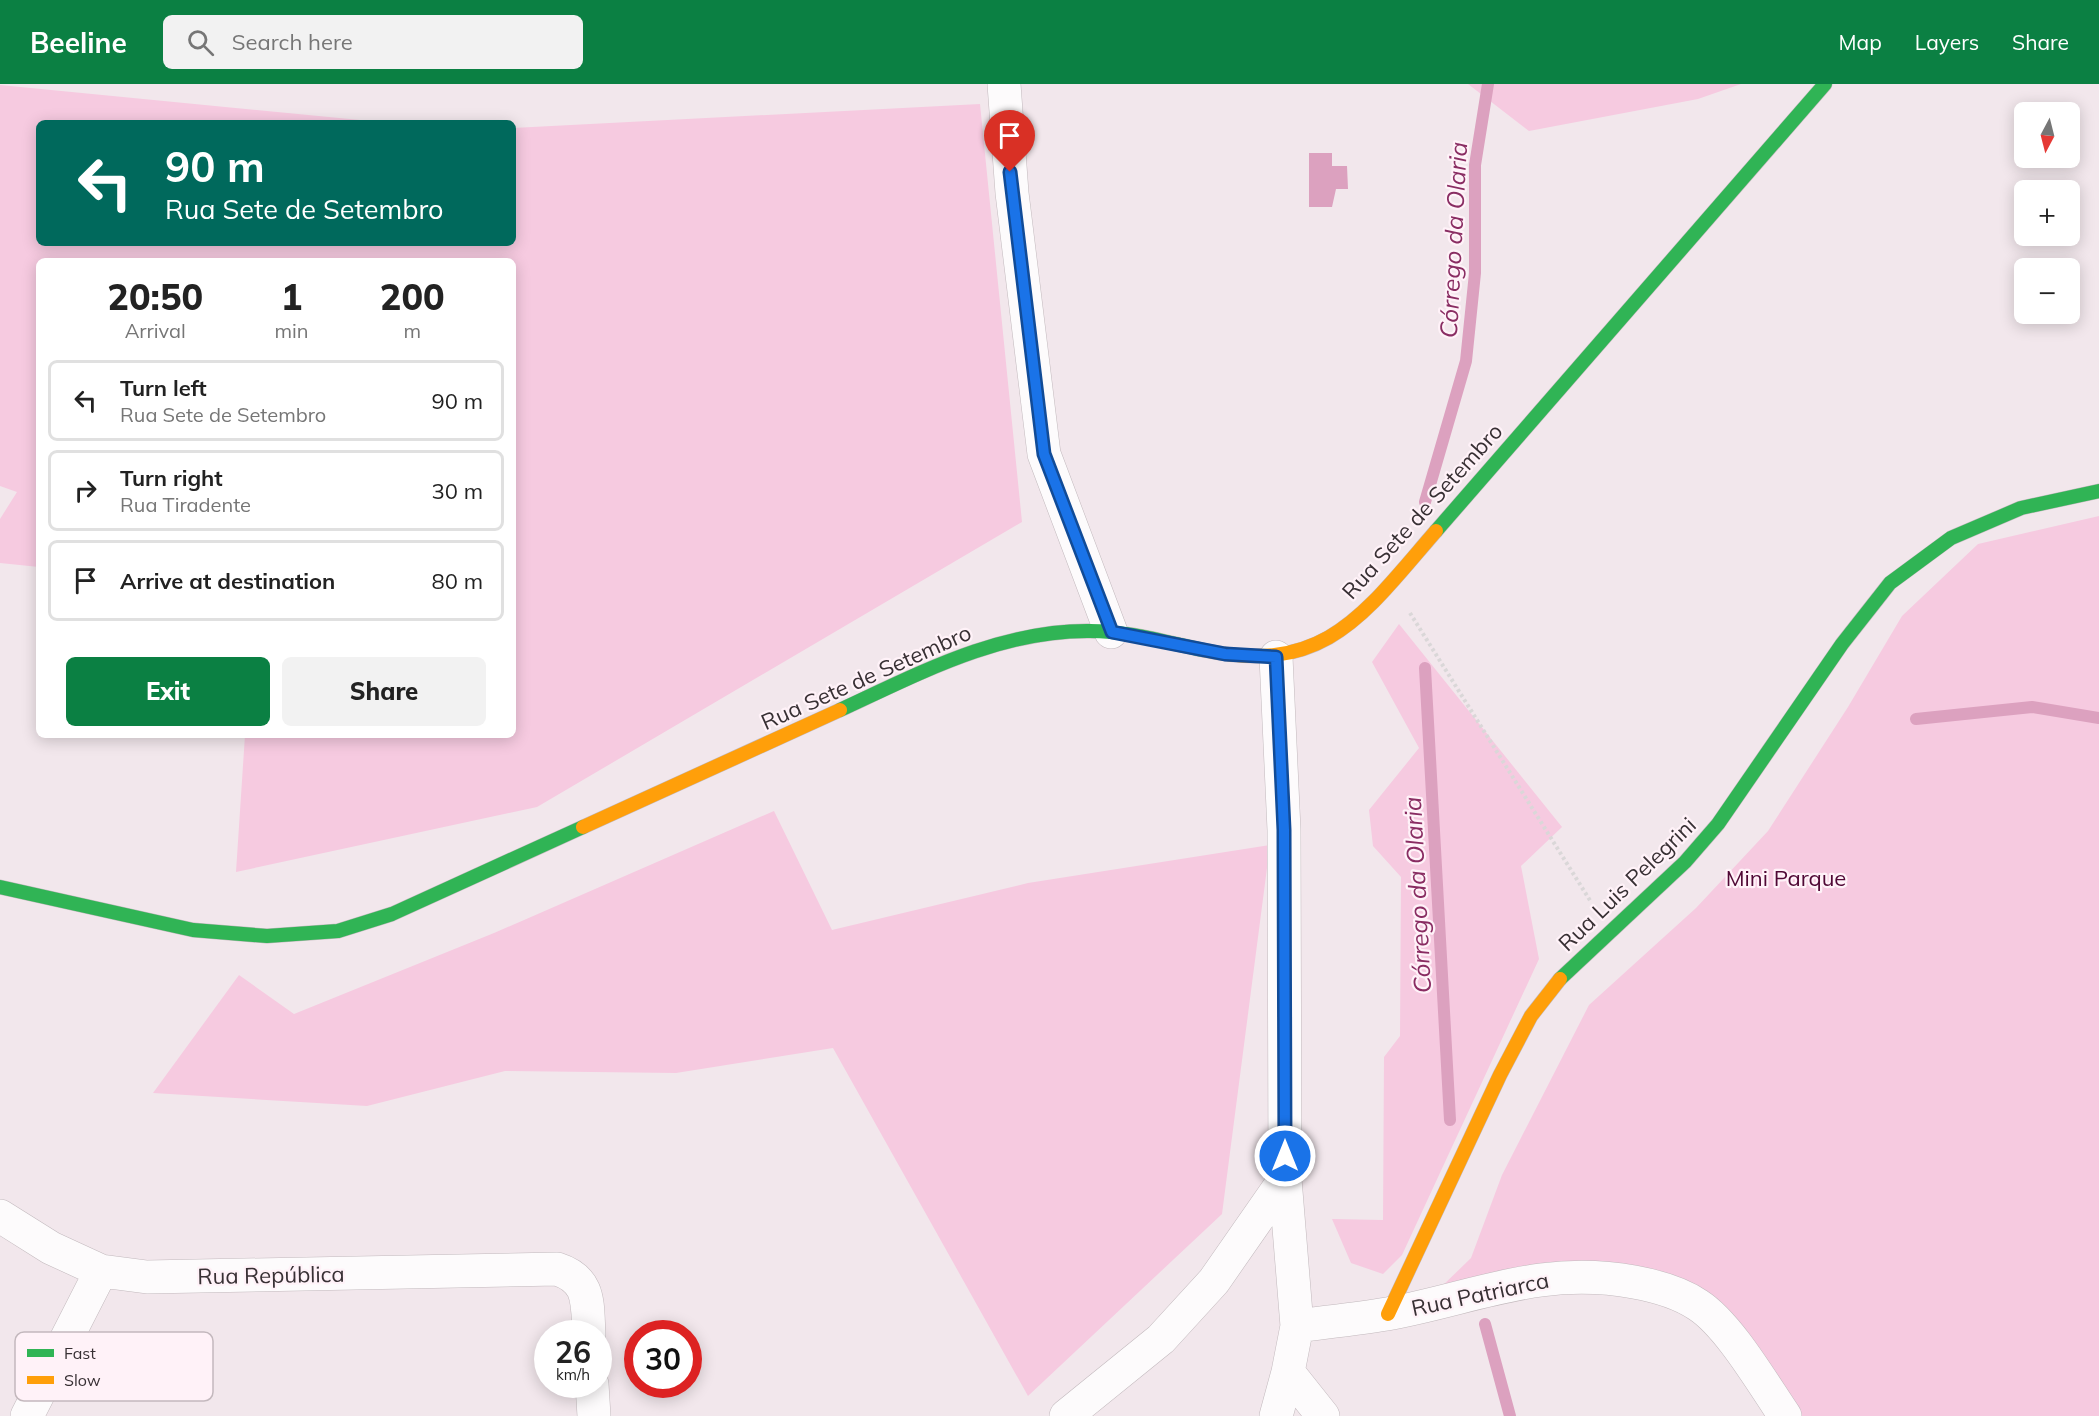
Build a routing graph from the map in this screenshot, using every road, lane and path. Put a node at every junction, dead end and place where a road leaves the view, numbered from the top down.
1 (1004, 84) edge
2 (1825, 84) edge
3 (2099, 491) edge
4 (1391, 582) junction
5 (1112, 632) junction
6 (1276, 657) junction
7 (0, 887) edge
8 (1609, 931) junction
9 (1285, 1179) junction
10 (0, 1216) edge
11 (100, 1271) junction
12 (1388, 1314) junction
13 (588, 1320) edge
14 (1296, 1326) junction
15 (69, 1332) edge
16 (1288, 1372) junction
17 (593, 1398) edge
18 (35, 1401) edge
19 (27, 1416) edge
20 (594, 1416) edge
21 (1066, 1416) edge
22 (1276, 1416) edge
23 (1323, 1416) edge
24 (1785, 1416) edge

1 - 5 street
2 - 4 street, Rua Sete de Setembro
3 - 8 street, Rua Luis Pelegrini
4 - 6 street, Rua Sete de Setembro
4 - 8 path
5 - 6 street, Rua Sete de Setembro
5 - 7 street, Rua Sete de Setembro
6 - 9 street
8 - 12 street, Rua Luis Pelegrini
9 - 14 street
9 - 21 street
10 - 11 street, Rua República
11 - 13 street, Rua República
11 - 15 street
12 - 14 street, Rua Patriarca
12 - 24 street, Rua Patriarca
14 - 16 street
16 - 22 street
16 - 23 street
17 - 20 street
18 - 19 street

